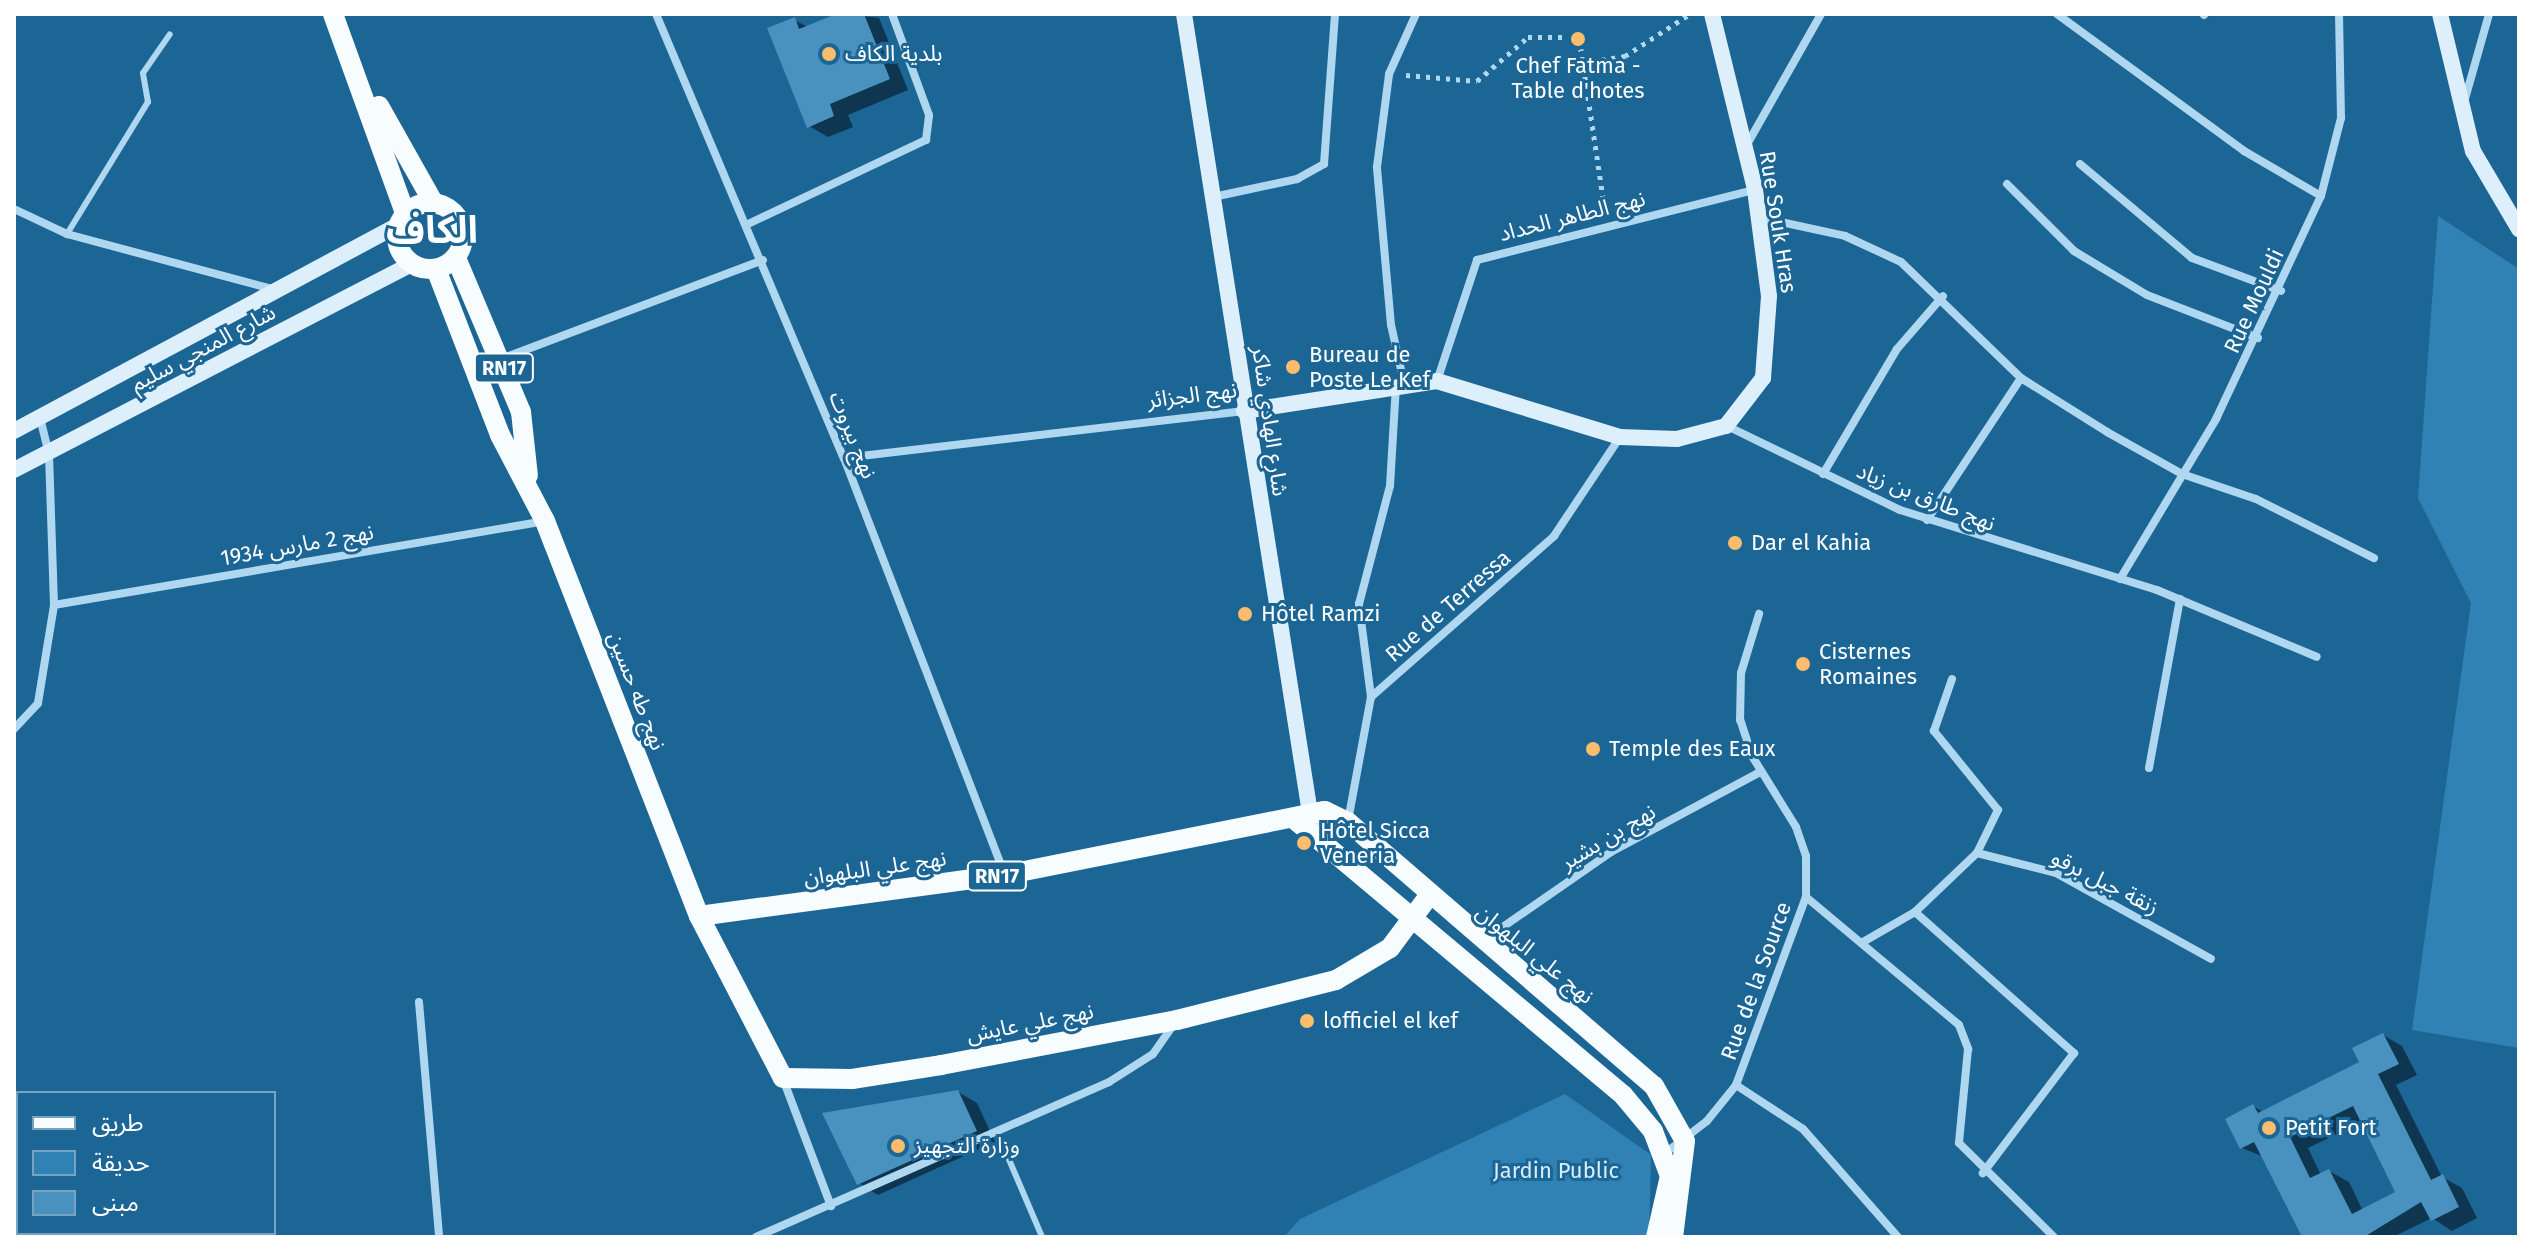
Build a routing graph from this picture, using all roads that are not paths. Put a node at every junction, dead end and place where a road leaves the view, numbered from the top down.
1 (333, 14) edge
2 (656, 14) edge
3 (892, 14) edge
4 (1184, 14) edge
5 (1335, 14) edge
6 (1416, 14) edge
7 (1712, 14) edge
8 (1821, 14) edge
9 (2057, 14) edge
10 (2339, 14) edge
11 (2440, 14) edge
12 (2489, 14) edge
13 (170, 34) dead end
14 (353, 60) junction
15 (2461, 111) junction
16 (1745, 149) junction
17 (2080, 164) dead end
18 (2007, 184) dead end
19 (1755, 189) junction
20 (1218, 196) junction
21 (2321, 196) junction
22 (433, 202) junction
23 (14, 209) edge
24 (1758, 217) junction
25 (402, 219) junction
26 (748, 224) junction
27 (2519, 229) edge
28 (67, 234) junction
29 (456, 258) junction
30 (763, 260) junction
31 (411, 264) junction
32 (436, 269) junction
33 (2281, 291) junction
34 (285, 292) junction
35 (1943, 296) junction
36 (2258, 338) junction
37 (501, 360) junction
38 (2021, 378) junction
39 (1437, 381) junction
40 (1400, 383) junction
41 (1244, 411) junction
42 (40, 419) junction
43 (1726, 426) junction
44 (14, 431) edge
45 (1620, 437) junction
46 (49, 454) junction
47 (844, 458) junction
48 (14, 470) edge
49 (1823, 474) junction
50 (2182, 474) junction
51 (529, 484) junction
52 (1927, 520) junction
53 (545, 521) junction
54 (2374, 558) dead end
55 (2120, 579) junction
56 (2180, 599) junction
57 (54, 605) junction
58 (1759, 614) dead end
59 (2317, 657) dead end
60 (1952, 679) dead end
61 (1371, 697) junction
62 (14, 729) edge
63 (2149, 768) dead end
64 (1760, 772) junction
65 (1312, 810) junction
66 (1293, 818) junction
67 (1348, 822) junction
68 (1312, 835) junction
69 (1977, 853) junction
70 (1004, 875) junction
71 (1428, 897) junction
72 (1806, 897) junction
73 (1915, 912) junction
74 (699, 916) junction
75 (1411, 918) junction
76 (1863, 942) junction
77 (1480, 943) junction
78 (2211, 959) dead end
79 (419, 1002) dead end
80 (1177, 1020) junction
81 (783, 1078) junction
82 (1736, 1085) junction
83 (999, 1136) junction
84 (1685, 1141) junction
85 (1664, 1154) junction
86 (1983, 1173) junction
87 (831, 1206) junction
88 (439, 1237) edge
89 (756, 1237) edge
90 (1042, 1237) edge
91 (1656, 1237) edge
92 (1673, 1237) edge
93 (1898, 1237) edge
94 (2054, 1237) edge

1 - 14 main road, RN17
2 - 26 street, نهج بيروت
3 - 26 street
4 - 20 main road, شارع الهادي شاكر
5 - 20 street
6 - 40 street
7 - 16 main road, Rue Souk Hras
8 - 16 street
9 - 21 street
10 - 21 street, Rue Mouldi
11 - 15 main road
12 - 15 street
13 - 28 lane
14 - 22 main road, RN17
14 - 25 main road, RN17
15 - 27 main road
16 - 19 main road, Rue Souk Hras
17 - 33 street
18 - 36 street
19 - 24 main road, Rue Souk Hras
19 - 39 street, نهج الطاهر الحداد
20 - 41 main road, شارع الهادي شاكر
21 - 33 street, Rue Mouldi
22 - 25 main road
22 - 29 main road, RN17
23 - 28 street
24 - 35 street
24 - 43 main road, Rue Souk Hras
25 - 31 main road, RN17
25 - 34 main road, شارع المنجي سليم
26 - 30 street, نهج بيروت
28 - 34 street
29 - 32 main road
29 - 37 main road, نهج طه حسين / RN17
30 - 37 street
30 - 47 street, نهج بيروت
31 - 32 main road
31 - 46 main road, شارع المنجي سليم
32 - 51 main road, نهج طه حسين / RN17
33 - 36 street, Rue Mouldi
34 - 42 main road, شارع المنجي سليم
35 - 38 street
35 - 49 street
36 - 50 street, Rue Mouldi
37 - 51 main road, نهج طه حسين / RN17
38 - 50 street
38 - 52 street
39 - 40 main road, نهج الجزائر
39 - 45 main road, نهج الجزائر
40 - 41 main road, نهج الجزائر
40 - 61 street
41 - 47 street, نهج الجزائر
41 - 65 main road, شارع الهادي شاكر
42 - 44 main road, شارع المنجي سليم
42 - 46 street
43 - 45 main road, نهج الجزائر
43 - 49 street, نهج طارق بن زياد
45 - 61 street, Rue de Terressa
46 - 48 main road, شارع المنجي سليم
46 - 57 street
47 - 70 street, نهج بيروت
49 - 52 street, نهج طارق بن زياد
50 - 54 street
50 - 55 street, Rue Mouldi
51 - 53 main road, نهج طه حسين / RN17
52 - 55 street, نهج طارق بن زياد
53 - 57 street, نهج 2 مارس 1934
53 - 74 main road, نهج طه حسين / RN17
55 - 56 street, نهج طارق بن زياد
56 - 59 street, نهج طارق بن زياد
56 - 63 street
57 - 62 street
58 - 64 street, Rue de la Source
60 - 69 street
61 - 67 street
64 - 72 street, Rue de la Source
64 - 77 street, نهج بن بشير
65 - 66 main road, نهج علي البلهوان / RN17
65 - 67 main road, نهج علي البلهوان
65 - 68 main road, شارع الهادي شاكر
66 - 68 main road
66 - 70 main road, نهج علي البلهوان / RN17
67 - 71 main road, نهج علي البلهوان
68 - 75 main road
69 - 73 street
69 - 78 street, زنقة جبل برقو
70 - 74 main road, نهج علي البلهوان / RN17
71 - 75 main road, نهج علي عايش
71 - 77 main road, نهج علي البلهوان
72 - 76 street
72 - 82 street, Rue de la Source
73 - 76 street
73 - 86 street
74 - 81 main road
75 - 80 main road, نهج علي عايش
75 - 85 main road
76 - 86 street
77 - 84 main road, نهج علي البلهوان
79 - 88 street
80 - 81 main road, نهج علي عايش
80 - 83 street
81 - 87 street
82 - 84 street, Rue de la Source
82 - 93 street
83 - 87 street
83 - 90 lane
84 - 85 street, Rue de la Source
84 - 92 main road
85 - 91 main road
86 - 94 street
87 - 89 street

